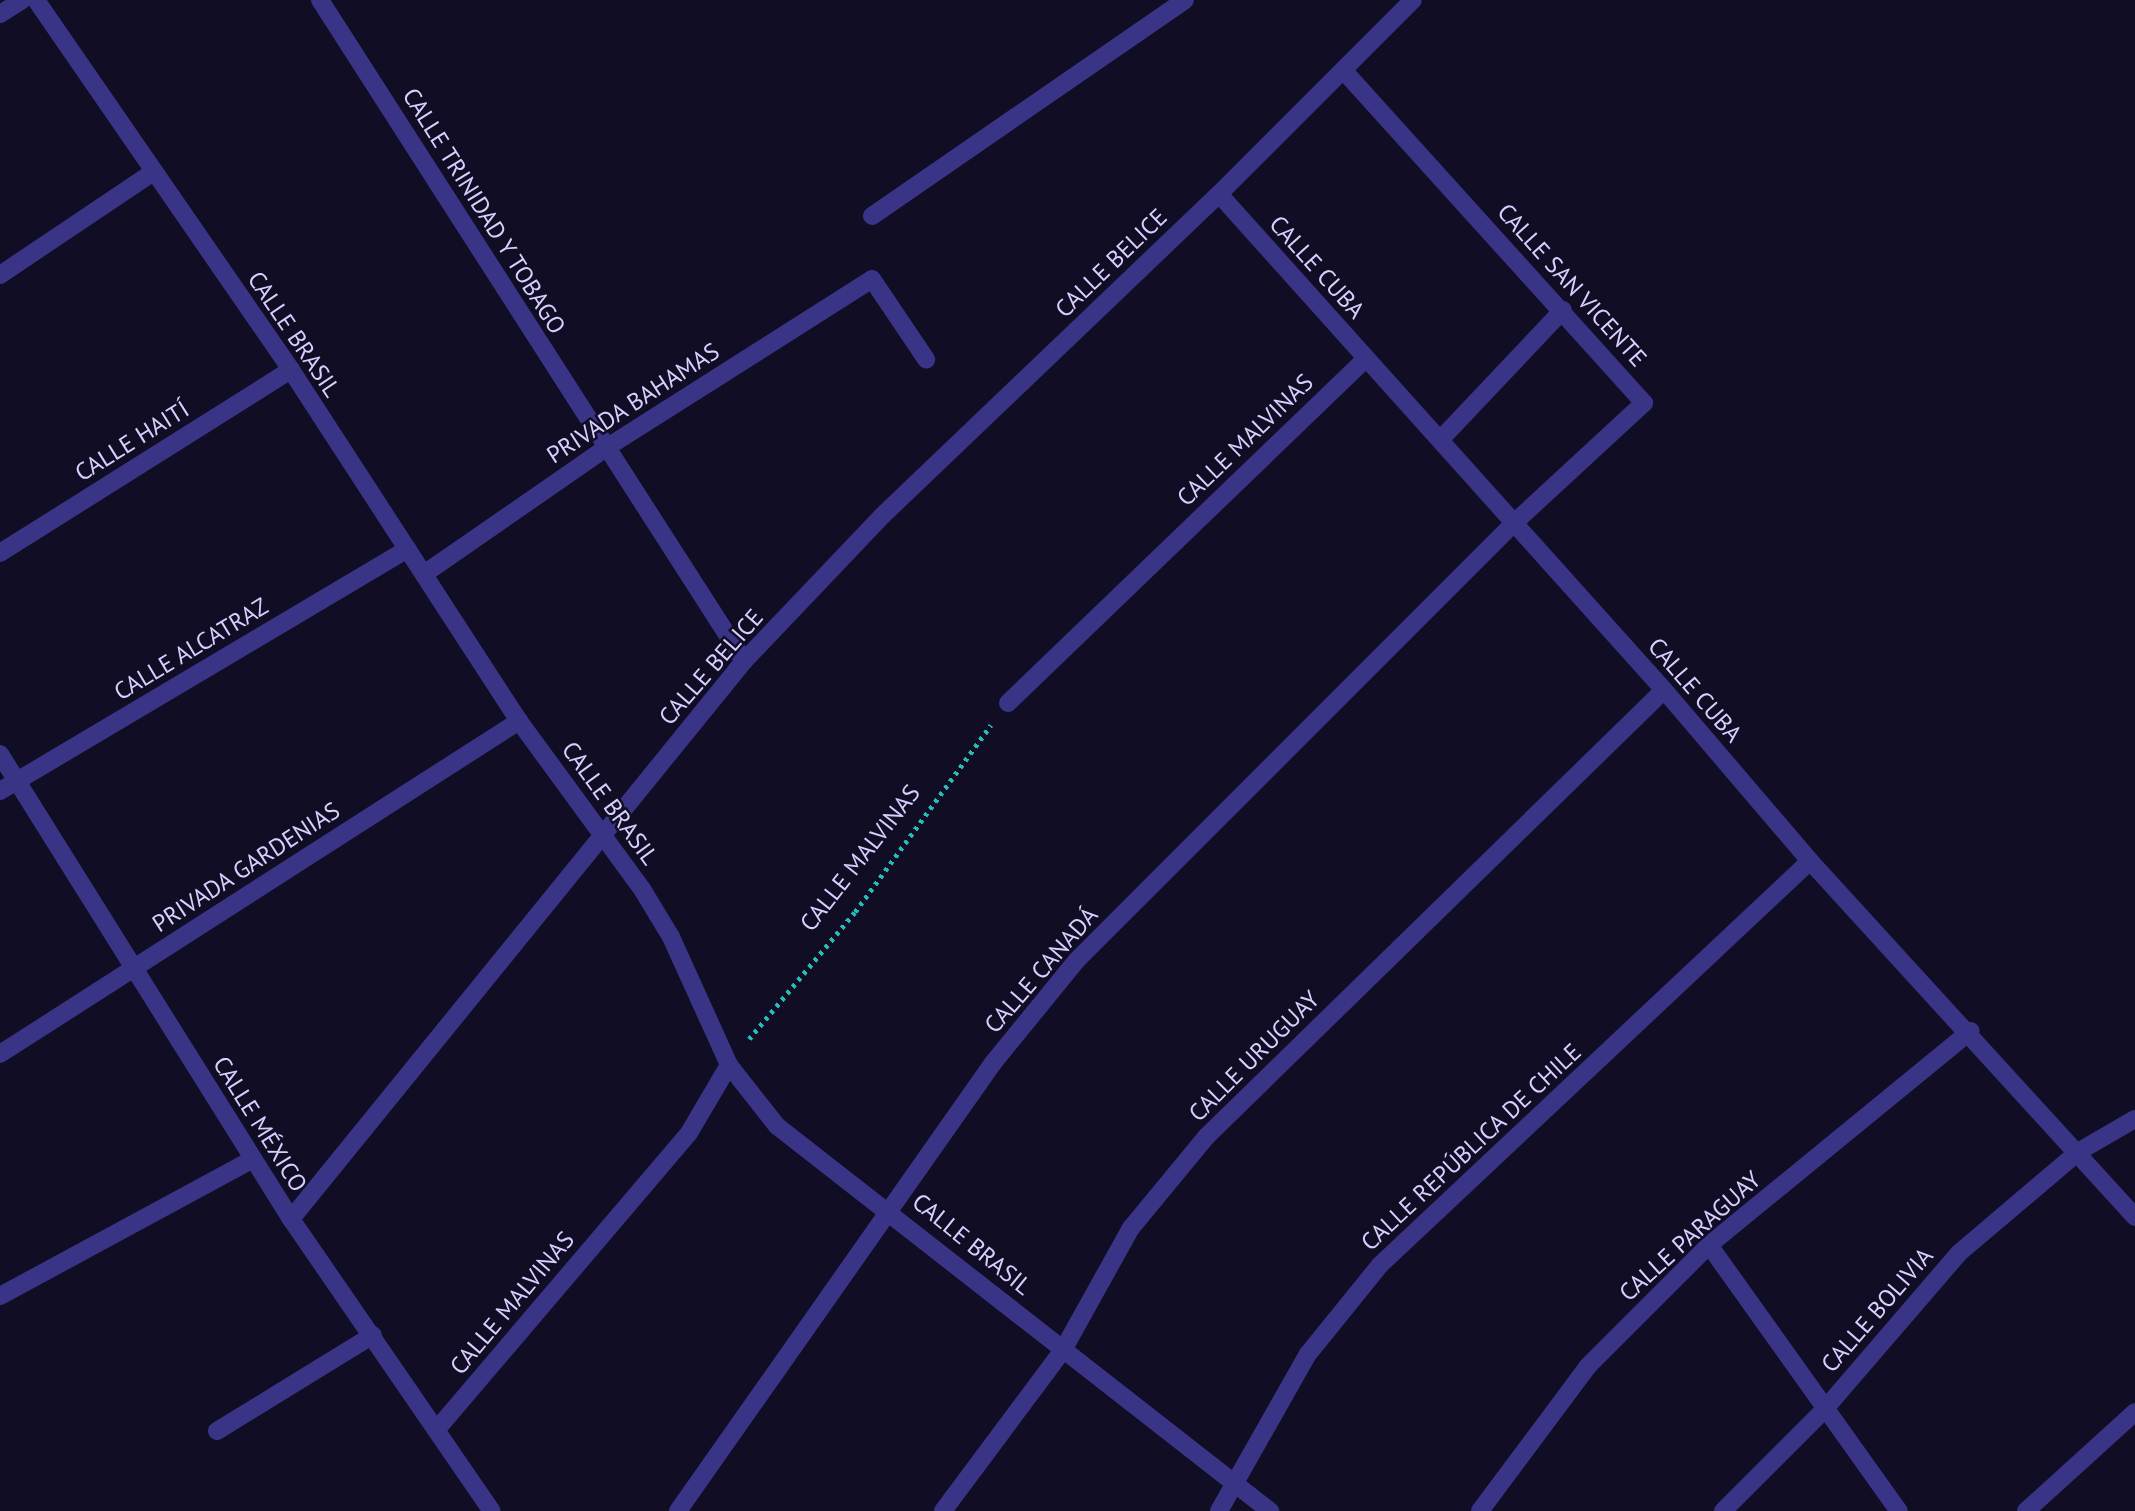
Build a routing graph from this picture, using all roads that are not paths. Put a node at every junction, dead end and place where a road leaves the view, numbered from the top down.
1 (22, 0) edge
2 (36, 0) edge
3 (320, 0) edge
4 (1185, 0) edge
5 (1413, 0) edge
6 (0, 14) edge
7 (1343, 70) junction
8 (152, 173) junction
9 (1219, 194) junction
10 (872, 216) dead end
11 (0, 275) edge
12 (1563, 310) junction
13 (1366, 358) junction
14 (926, 359) dead end
15 (291, 370) junction
16 (1440, 440) junction
17 (606, 449) junction
18 (1514, 523) junction
19 (407, 549) junction
20 (0, 553) edge
21 (424, 574) junction
22 (744, 661) junction
23 (1664, 690) junction
24 (1008, 703) road end
25 (519, 721) junction
26 (0, 754) edge
27 (16, 780) junction
28 (0, 791) edge
29 (603, 835) junction
30 (1810, 861) junction
31 (133, 970) junction
32 (1970, 1031) junction
33 (0, 1054) edge
34 (729, 1065) junction
35 (2135, 1119) edge
36 (2078, 1152) junction
37 (253, 1159) junction
38 (891, 1210) junction
39 (2135, 1217) edge
40 (291, 1219) junction
41 (1709, 1245) junction
42 (0, 1296) edge
43 (373, 1335) junction
44 (1063, 1350) junction
45 (1824, 1410) junction
46 (2135, 1412) edge
47 (438, 1428) junction
48 (217, 1432) dead end
49 (1237, 1483) junction
50 (492, 1511) edge
51 (678, 1511) edge
52 (943, 1511) edge
53 (1219, 1511) edge
54 (1270, 1511) edge
55 (1480, 1511) edge
56 (1723, 1511) edge
57 (1899, 1511) edge
58 (2026, 1511) edge

1 - 6 street
2 - 8 street, CALLE BRASIL
3 - 17 street, CALLE TRINIDAD Y TOBAGO
4 - 10 street
5 - 7 street, CALLE BELICE
7 - 9 street, CALLE BELICE
7 - 12 street, CALLE SAN VICENTE
8 - 11 street
8 - 15 street, CALLE BRASIL
9 - 13 street, CALLE CUBA
9 - 22 street, CALLE BELICE
12 - 16 street
12 - 18 street, CALLE SAN VICENTE
13 - 16 street, CALLE CUBA
13 - 24 street, CALLE MALVINAS
14 - 17 street, PRIVADA BAHAMAS
15 - 19 street, CALLE BRASIL
15 - 20 street, CALLE HAITÍ
16 - 18 street, CALLE CUBA
17 - 21 street, PRIVADA BAHAMAS
17 - 22 street, CALLE TRINIDAD Y TOBAGO
18 - 23 street, CALLE CUBA
18 - 38 street, CALLE CANADÁ
19 - 21 street, CALLE BRASIL
19 - 27 street, CALLE ALCATRAZ
21 - 25 street, CALLE BRASIL
22 - 29 street, CALLE BELICE
23 - 30 street, CALLE CUBA
23 - 44 street, CALLE URUGUAY
25 - 29 street, CALLE BRASIL
25 - 31 street, PRIVADA GARDENIAS
26 - 27 street, CALLE MÉXICO
27 - 28 street, CALLE ALCATRAZ
27 - 31 street, CALLE MÉXICO
29 - 34 street, CALLE BRASIL
29 - 40 street, CALLE BELICE
30 - 32 street, CALLE CUBA
30 - 49 street, CALLE REPÚBLICA DE CHILE
31 - 33 street, PRIVADA GARDENIAS
31 - 37 street, CALLE MÉXICO
32 - 36 street, CALLE CUBA
32 - 41 street, CALLE PARAGUAY
34 - 38 street, CALLE BRASIL
34 - 47 street, CALLE MALVINAS
35 - 36 street, CALLE BOLIVIA
36 - 39 street, CALLE CUBA
36 - 45 street, CALLE BOLIVIA
37 - 40 street, CALLE MÉXICO
37 - 42 street
38 - 44 street, CALLE BRASIL
38 - 51 street, CALLE CANADÁ
40 - 43 street, CALLE MÉXICO
41 - 45 street
41 - 55 street, CALLE PARAGUAY
43 - 47 street, CALLE MÉXICO
43 - 48 street
44 - 49 street, CALLE BRASIL
44 - 52 street, CALLE URUGUAY
45 - 56 street, CALLE BOLIVIA
45 - 57 street
46 - 58 street
47 - 50 street, CALLE MÉXICO
49 - 53 street, CALLE REPÚBLICA DE CHILE
49 - 54 street, CALLE BRASIL

